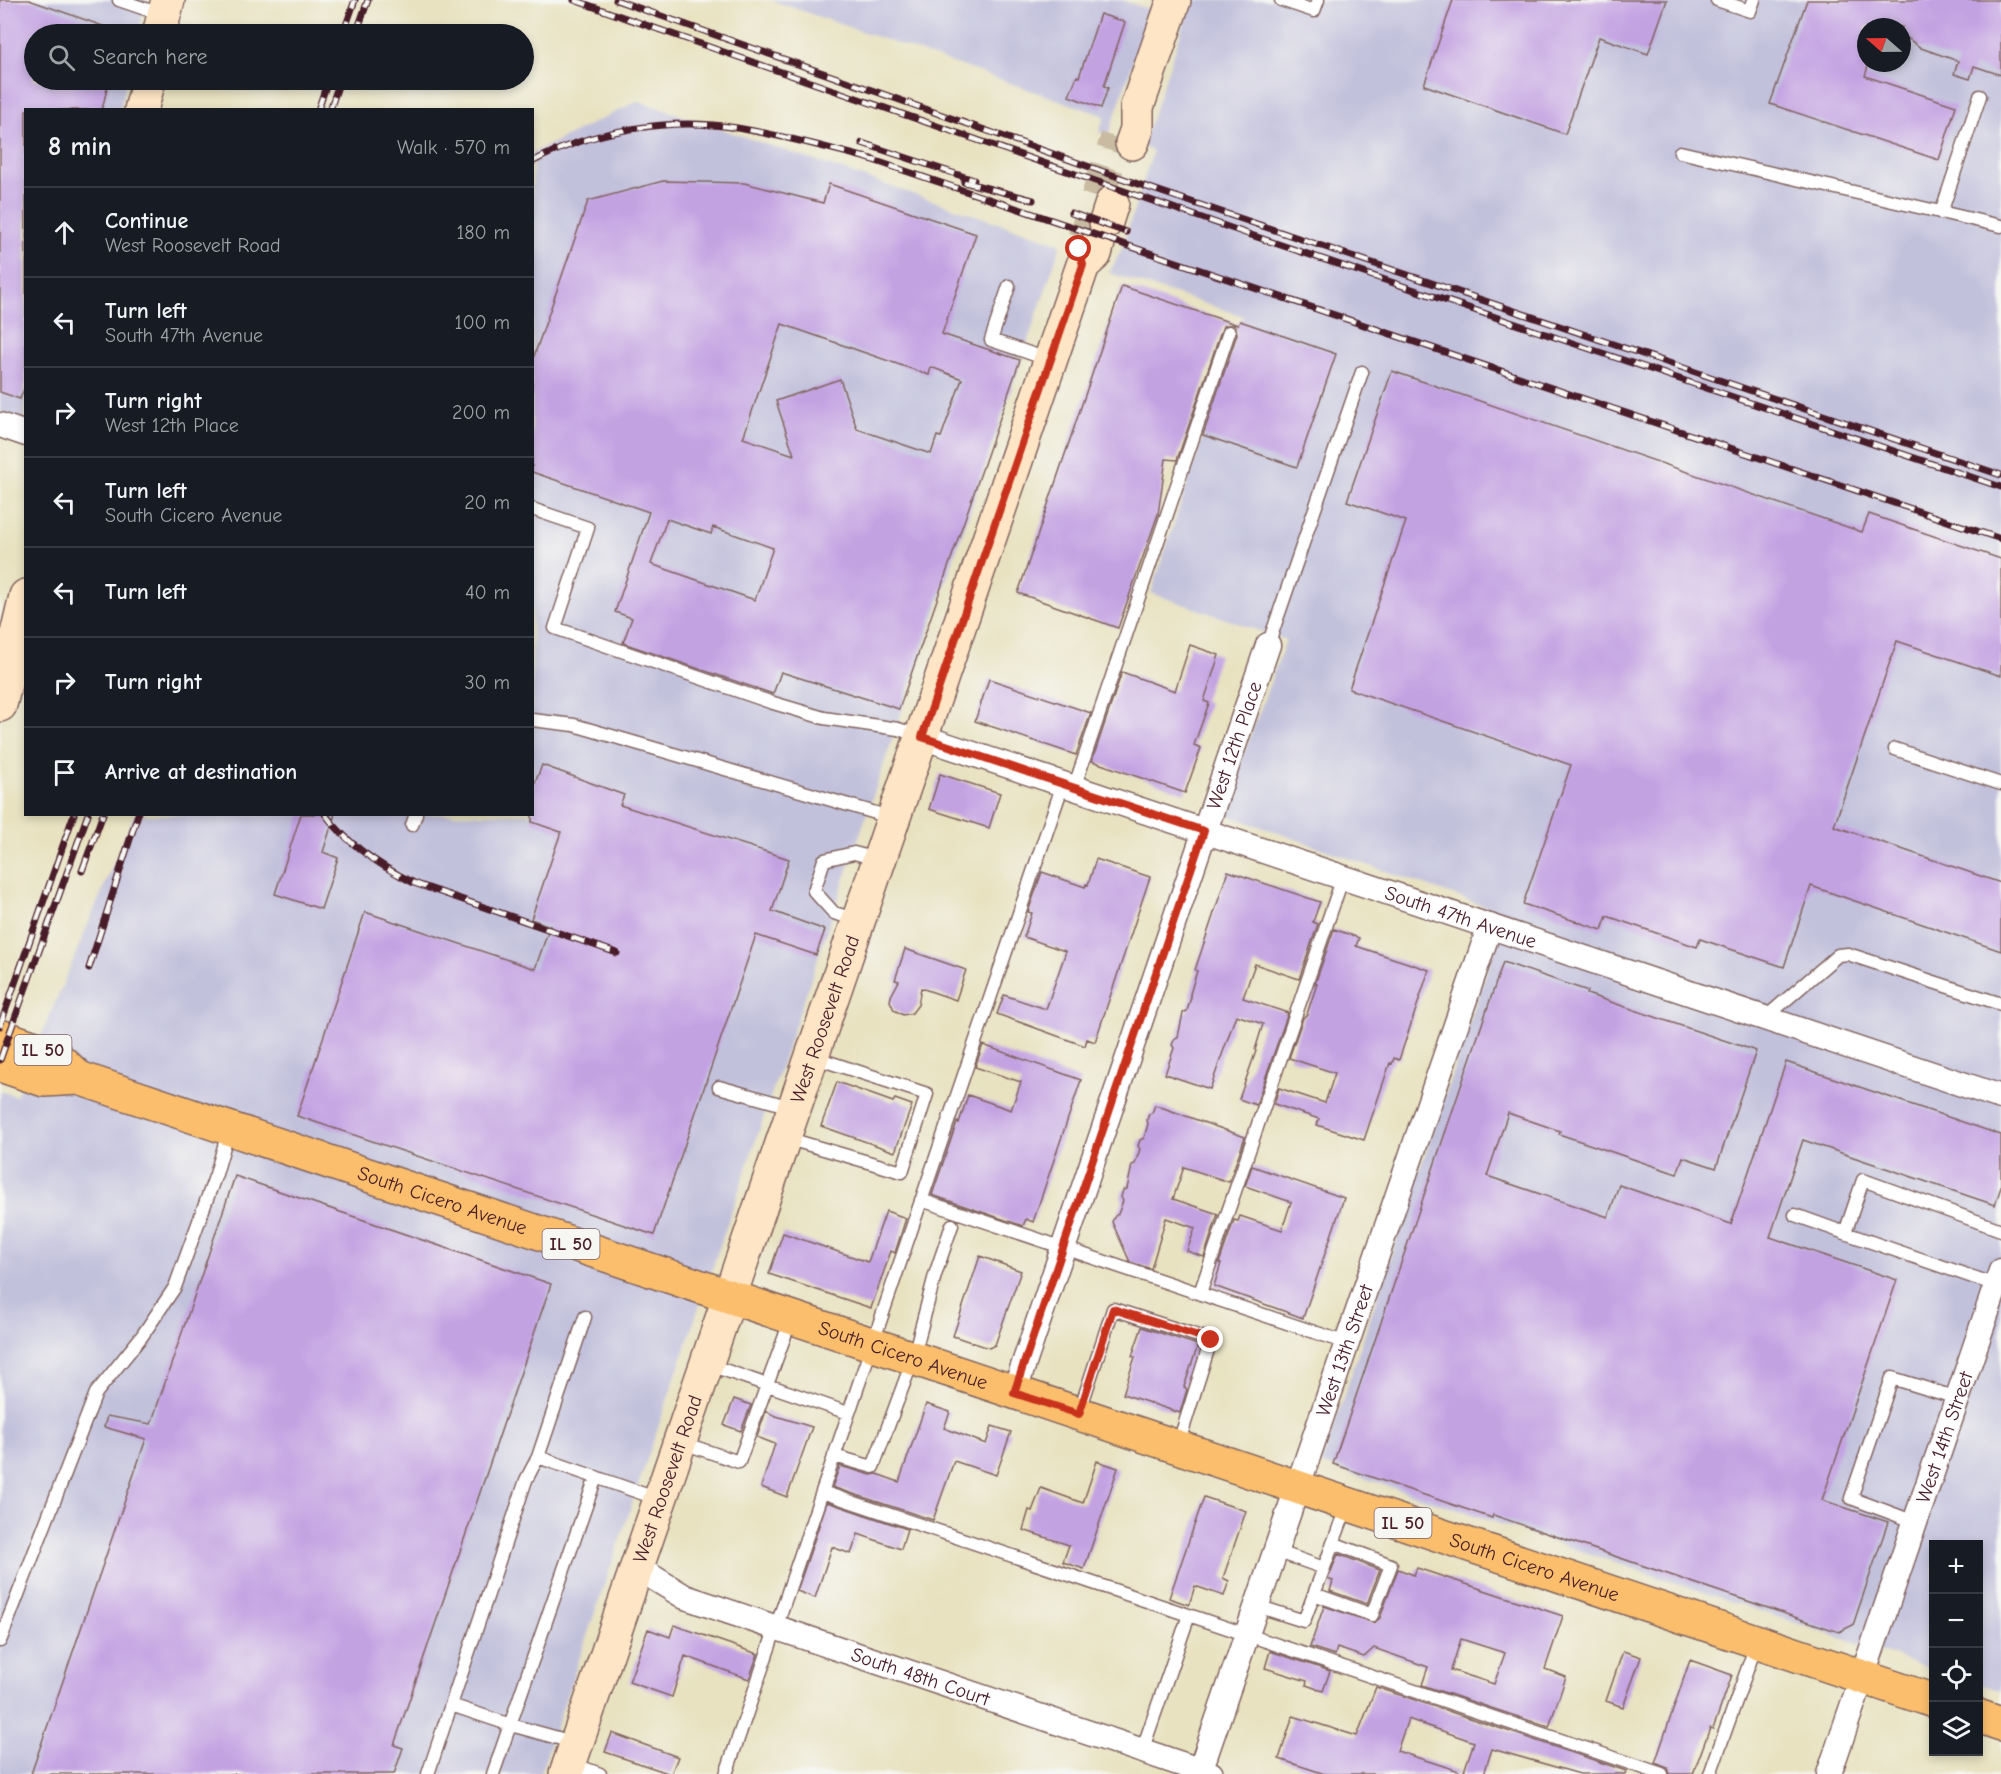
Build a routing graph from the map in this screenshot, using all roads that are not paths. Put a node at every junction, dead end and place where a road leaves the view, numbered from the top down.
1 (118, 0) edge
2 (1174, 0) edge
3 (1281, 0) edge
4 (1318, 0) edge
5 (1717, 0) edge
6 (1754, 0) edge
7 (164, 17) edge
8 (146, 90) edge
9 (1980, 96) dead end
10 (142, 108) edge
11 (1125, 141) tunnel mouth
12 (1680, 152) dead end
13 (1941, 213) junction
14 (2001, 226) edge
15 (1096, 227) tunnel mouth
16 (1009, 286) dead end
17 (1229, 332) dead end
18 (1051, 360) junction
19 (1362, 372) dead end
20 (0, 425) edge
21 (24, 433) edge
22 (534, 510) edge
23 (24, 604) edge
24 (1268, 645) joint
25 (0, 705) edge
26 (534, 720) edge
27 (922, 737) junction
28 (1895, 749) dead end
29 (2001, 784) edge
30 (1069, 786) junction
31 (894, 818) junction
32 (1204, 831) junction
33 (880, 859) junction
34 (1343, 877) junction
35 (859, 921) junction
36 (1490, 926) junction
37 (2001, 1004) edge
38 (1765, 1018) junction
39 (0, 1036) edge
40 (812, 1057) junction
41 (0, 1065) edge
42 (79, 1078) junction
43 (719, 1087) dead end
44 (2001, 1097) edge
45 (790, 1123) junction
46 (229, 1129) junction
47 (921, 1200) junction
48 (1795, 1215) dead end
49 (952, 1225) dead end
50 (2001, 1230) edge
51 (1845, 1233) junction
52 (1064, 1247) junction
53 (1999, 1278) edge
54 (1200, 1293) junction
55 (729, 1297) junction
56 (585, 1317) dead end
57 (791, 1318) junction
58 (1347, 1343) junction
59 (872, 1345) junction
60 (913, 1359) junction
61 (706, 1364) junction
62 (767, 1384) junction
63 (1014, 1393) junction
64 (1957, 1398) junction
65 (848, 1413) junction
66 (1079, 1414) junction
67 (679, 1442) junction
68 (1177, 1447) junction
69 (834, 1456) junction
70 (538, 1457) junction
71 (596, 1477) junction
72 (1298, 1488) junction
73 (822, 1492) junction
74 (660, 1499) junction
75 (1347, 1504) junction
76 (1915, 1522) junction
77 (1333, 1543) junction
78 (1276, 1551) junction
79 (636, 1567) junction
80 (1324, 1568) junction
81 (1314, 1594) junction
82 (1257, 1606) junction
83 (1189, 1615) junction
84 (775, 1628) junction
85 (1247, 1635) junction
86 (0, 1641) edge
87 (1757, 1642) junction
88 (1862, 1677) junction
89 (1929, 1699) edge
90 (451, 1705) junction
91 (1983, 1718) edge
92 (2001, 1724) edge
93 (511, 1725) junction
94 (1142, 1751) junction
95 (570, 1760) edge
96 (730, 1773) edge
97 (1204, 1773) edge
98 (428, 1774) edge
99 (493, 1774) edge
100 (600, 1774) edge
101 (1662, 1774) edge
102 (1710, 1774) edge
103 (1829, 1774) edge

1 - 7 lane
2 - 11 main road
3 - 4 lane
5 - 6 lane
8 - 10 main road
9 - 13 lane
12 - 13 lane
13 - 14 lane
15 - 18 main road, West Roosevelt Road
16 - 18 lane
17 - 30 lane
18 - 27 main road, West Roosevelt Road
19 - 24 lane
20 - 21 street
22 - 27 lane
23 - 25 main road
24 - 32 street, West 12th Place
26 - 31 lane
27 - 30 street, South 47th Avenue
27 - 31 main road, West Roosevelt Road
28 - 29 lane
30 - 32 street, South 47th Avenue
30 - 47 lane
31 - 33 main road, West Roosevelt Road
32 - 34 street, South 47th Avenue
32 - 52 street, West 12th Place
33 - 35 main road, West Roosevelt Road
33 - 35 lane
34 - 36 street, South 47th Avenue
34 - 54 lane
35 - 40 main road, West Roosevelt Road
36 - 38 street, South 47th Avenue
36 - 58 street, West 13th Street
37 - 38 lane
38 - 44 street, South 47th Avenue
39 - 42 main road, South Cicero Avenue / IL 50
40 - 45 main road, West Roosevelt Road
40 - 45 lane
41 - 42 main road, South Cicero Avenue / IL 50
42 - 46 main road, South Cicero Avenue / IL 50
43 - 45 lane
45 - 55 main road, West Roosevelt Road
46 - 55 main road, South Cicero Avenue / IL 50
46 - 86 lane
47 - 52 lane
47 - 59 lane
48 - 51 lane
49 - 60 lane
50 - 51 lane
51 - 53 lane
52 - 54 lane
52 - 63 street, West 12th Place
53 - 64 street, West 14th Street
54 - 58 lane
55 - 57 main road, South Cicero Avenue / IL 50
55 - 61 main road, West Roosevelt Road
56 - 70 lane
57 - 59 main road, South Cicero Avenue / IL 50
57 - 62 lane
58 - 72 street, West 13th Street
59 - 60 main road, South Cicero Avenue / IL 50
59 - 65 lane
60 - 63 main road, South Cicero Avenue / IL 50
60 - 69 lane
61 - 62 lane
61 - 67 main road, West Roosevelt Road
62 - 65 lane
62 - 67 lane
63 - 66 main road, South Cicero Avenue / IL 50
64 - 76 street, West 14th Street
64 - 76 lane
65 - 69 lane
66 - 68 main road, South Cicero Avenue / IL 50
66 - 68 lane
67 - 74 main road, West Roosevelt Road
68 - 72 main road, South Cicero Avenue / IL 50
69 - 73 lane
70 - 71 lane
70 - 90 lane
71 - 74 lane
71 - 93 lane
72 - 75 main road, South Cicero Avenue / IL 50
72 - 78 street, West 13th Street
73 - 83 lane
73 - 84 lane
74 - 79 main road, West Roosevelt Road
75 - 77 lane
75 - 87 main road, South Cicero Avenue / IL 50
76 - 88 street, West 14th Street
77 - 80 lane
77 - 81 lane
78 - 80 lane
78 - 82 street, West 13th Street
79 - 84 street, South 48th Court
79 - 95 main road, West Roosevelt Road
80 - 81 lane
81 - 82 lane
82 - 85 street, West 13th Street
83 - 85 lane
83 - 94 lane
84 - 94 street, South 48th Court
84 - 96 lane
85 - 97 street, West 13th Street
85 - 101 lane
87 - 88 main road, South Cicero Avenue / IL 50
87 - 102 lane
88 - 89 main road, South Cicero Avenue / IL 50
88 - 103 street, West 14th Street
90 - 93 lane
90 - 98 lane
91 - 92 main road
93 - 95 lane
93 - 99 lane
94 - 97 street, South 48th Court
95 - 100 lane

